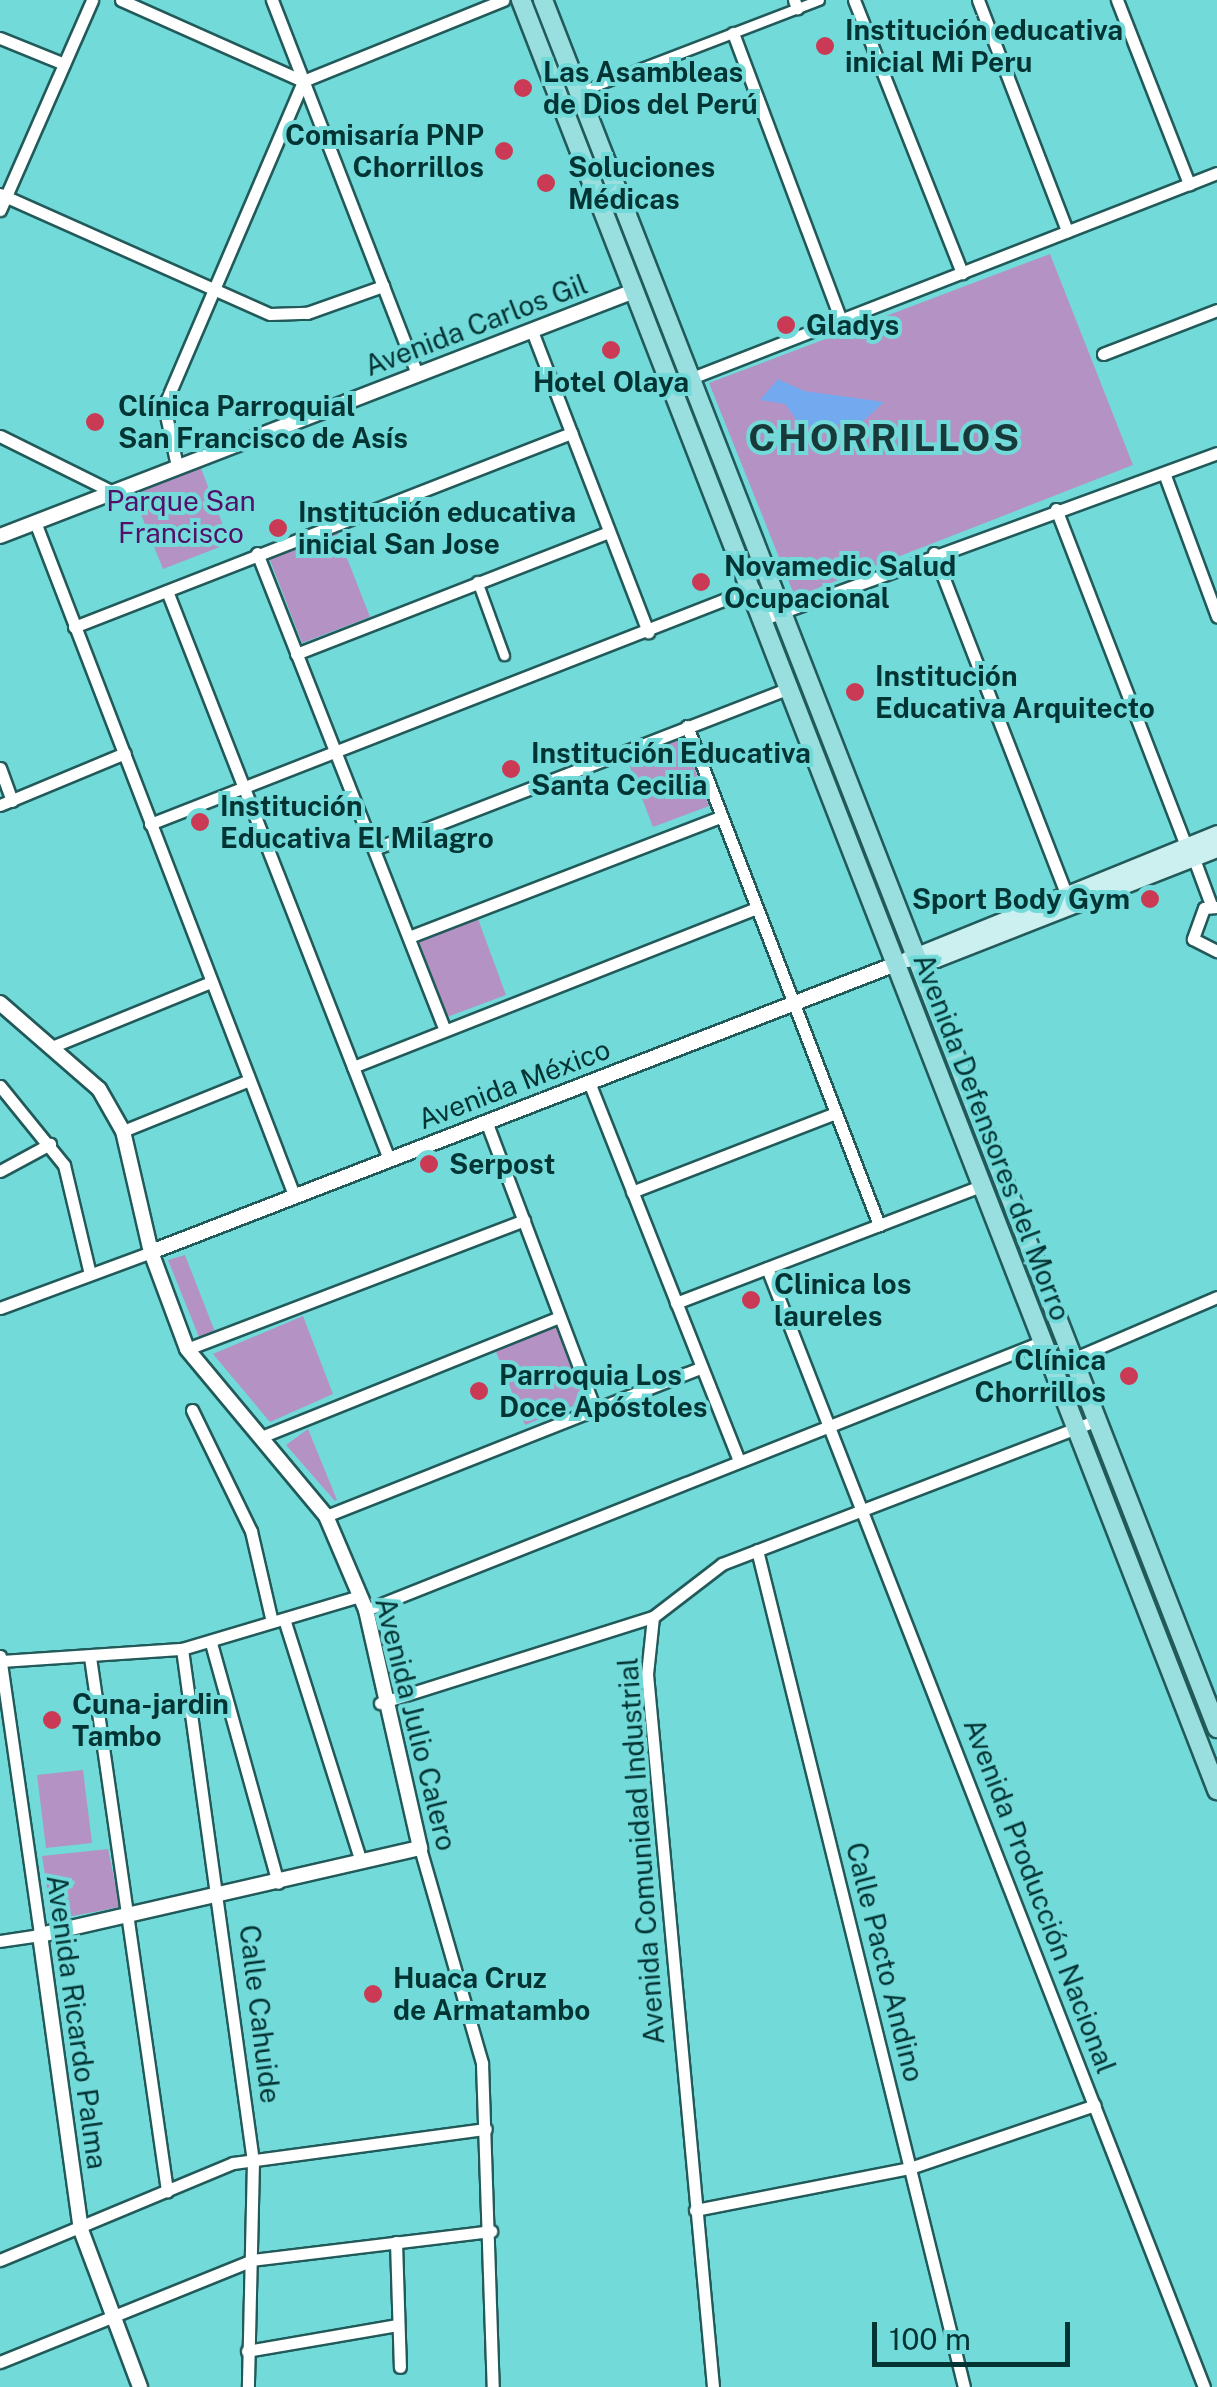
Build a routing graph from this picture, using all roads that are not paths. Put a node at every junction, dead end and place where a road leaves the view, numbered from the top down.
1 (92, 0) edge
2 (121, 0) edge
3 (272, 0) edge
4 (503, 0) edge
5 (521, 0) edge
6 (543, 0) edge
7 (819, 0) edge
8 (854, 0) edge
9 (978, 0) edge
10 (1117, 0) edge
11 (796, 4) edge
12 (732, 33) junction
13 (0, 38) edge
14 (64, 64) junction
15 (304, 81) junction
16 (579, 92) junction
17 (1217, 173) edge
18 (1190, 184) junction
19 (3, 195) edge
20 (0, 210) edge
21 (1067, 231) junction
22 (962, 272) junction
23 (383, 286) junction
24 (214, 290) junction
25 (634, 290) junction
26 (1217, 310) edge
27 (841, 320) junction
28 (532, 331) junction
29 (1103, 354) dead end
30 (417, 374) junction
31 (690, 379) junction
32 (571, 433) junction
33 (2, 441) edge
34 (1217, 453) edge
35 (177, 466) junction
36 (1164, 473) junction
37 (114, 492) junction
38 (1056, 509) junction
39 (35, 522) junction
40 (609, 532) junction
41 (0, 536) edge
42 (258, 553) junction
43 (934, 553) junction
44 (477, 581) junction
45 (768, 583) junction
46 (749, 590) junction
47 (168, 591) junction
48 (779, 613) junction
49 (1217, 616) edge
50 (760, 620) junction
51 (74, 627) junction
52 (648, 632) junction
53 (296, 654) junction
54 (504, 655) dead end
55 (787, 689) junction
56 (687, 726) junction
57 (124, 752) junction
58 (336, 753) junction
59 (0, 768) edge
60 (245, 788) junction
61 (6, 803) edge
62 (720, 816) junction
63 (150, 824) junction
64 (1217, 833) edge
65 (374, 849) junction
66 (1217, 849) edge
67 (1190, 852) junction
68 (1068, 899) junction
69 (1214, 906) edge
70 (755, 908) junction
71 (409, 937) junction
72 (1217, 951) edge
73 (914, 956) junction
74 (896, 964) junction
75 (212, 984) junction
76 (791, 1002) junction
77 (0, 1004) edge
78 (444, 1028) junction
79 (54, 1046) junction
80 (353, 1067) junction
81 (249, 1080) junction
82 (589, 1082) junction
83 (0, 1086) edge
84 (833, 1114) junction
85 (486, 1120) junction
86 (123, 1132) junction
87 (50, 1144) junction
88 (389, 1158) junction
89 (0, 1171) edge
90 (978, 1187) junction
91 (632, 1192) junction
92 (294, 1195) junction
93 (524, 1220) junction
94 (879, 1225) junction
95 (151, 1252) junction
96 (767, 1268) junction
97 (90, 1274) junction
98 (1217, 1297) edge
99 (676, 1303) junction
100 (0, 1308) edge
101 (559, 1316) junction
102 (1041, 1342) junction
103 (187, 1349) junction
104 (1070, 1360) junction
105 (702, 1367) junction
106 (596, 1409) junction
107 (192, 1410) dead end
108 (1095, 1422) junction
109 (828, 1424) junction
110 (1074, 1429) junction
111 (261, 1437) junction
112 (738, 1458) junction
113 (862, 1512) junction
114 (326, 1516) junction
115 (757, 1550) junction
116 (363, 1602) junction
117 (653, 1617) junction
118 (278, 1621) junction
119 (212, 1643) junction
120 (182, 1650) junction
121 (90, 1657) junction
122 (0, 1659) edge
123 (1212, 1702) edge
124 (380, 1703) junction
125 (1217, 1728) edge
126 (1217, 1790) edge
127 (420, 1848) junction
128 (361, 1862) junction
129 (278, 1884) junction
130 (220, 1896) junction
131 (128, 1914) junction
132 (40, 1935) junction
133 (0, 1941) edge
134 (1095, 2105) junction
135 (486, 2129) junction
136 (253, 2161) junction
137 (910, 2168) junction
138 (167, 2192) junction
139 (695, 2210) junction
140 (81, 2230) junction
141 (492, 2231) junction
142 (396, 2242) junction
143 (0, 2260) edge
144 (252, 2260) junction
145 (114, 2317) junction
146 (398, 2325) junction
147 (247, 2351) junction
148 (0, 2362) edge
149 (400, 2367) dead end
150 (140, 2387) edge
151 (248, 2387) edge
152 (494, 2387) edge
153 (712, 2387) edge
154 (964, 2387) edge
155 (1204, 2387) edge

1 - 14 street
2 - 15 street
3 - 15 street
4 - 15 street
5 - 25 main road, Avenida Defensores del Morro
6 - 16 main road, Avenida Defensores del Morro
7 - 11 street
8 - 22 street
9 - 21 street
10 - 18 street
11 - 12 street
12 - 16 street
12 - 27 street
13 - 14 street
14 - 19 street
15 - 23 street
15 - 24 street
16 - 31 main road, Avenida Defensores del Morro
17 - 18 street
18 - 21 street
19 - 20 street
19 - 24 street
21 - 22 street
22 - 27 street
23 - 24 street
23 - 30 street
24 - 35 street
25 - 28 street, Avenida Carlos Gil
25 - 46 main road, Avenida Defensores del Morro
26 - 29 street
27 - 31 street
28 - 30 street, Avenida Carlos Gil
28 - 32 street
30 - 35 street, Avenida Carlos Gil
31 - 45 main road, Avenida Defensores del Morro
32 - 40 street
32 - 42 street
33 - 37 street
34 - 36 street
35 - 37 street, Avenida Carlos Gil
36 - 38 street
36 - 49 street
37 - 39 street, Avenida Carlos Gil
38 - 43 street
38 - 67 street
39 - 41 street, Avenida Carlos Gil
39 - 51 street
40 - 44 street
40 - 52 street
42 - 47 street
42 - 53 street
43 - 48 street
43 - 68 street
44 - 53 street
44 - 54 street
45 - 46 street
45 - 48 main road, Avenida Defensores del Morro
46 - 50 main road, Avenida Defensores del Morro
46 - 52 street
47 - 51 street
47 - 60 street
48 - 50 street
48 - 73 main road, Avenida Defensores del Morro
50 - 55 main road, Avenida Defensores del Morro
51 - 57 street
52 - 58 street
53 - 58 street
55 - 56 street
55 - 74 main road, Avenida Defensores del Morro
56 - 62 street
56 - 65 street
57 - 61 street
57 - 63 street
58 - 60 street
58 - 65 street
59 - 61 street
60 - 63 street
60 - 80 street
62 - 70 street
62 - 71 street
63 - 75 street
64 - 67 main road
65 - 71 street
66 - 67 main road
67 - 68 main road
67 - 69 street
68 - 73 main road
69 - 72 street
70 - 76 street
70 - 78 street
71 - 78 street
73 - 74 main road
73 - 104 main road, Avenida Defensores del Morro
74 - 76 street, Avenida México
74 - 90 main road, Avenida Defensores del Morro
75 - 79 street
75 - 81 street
76 - 82 street, Avenida México
76 - 84 street
77 - 79 street, Avenida Julio Calero
78 - 80 street
79 - 86 street, Avenida Julio Calero
80 - 88 street
81 - 86 street
81 - 92 street
82 - 85 street, Avenida México
82 - 91 street
83 - 87 street
84 - 91 street
84 - 94 street
85 - 88 street, Avenida México
85 - 93 street
86 - 95 street, Avenida Julio Calero
87 - 89 street
87 - 97 street
88 - 92 street, Avenida México
90 - 94 street
90 - 102 main road, Avenida Defensores del Morro
91 - 99 street
92 - 95 street, Avenida México
93 - 101 street
93 - 103 street
94 - 96 street
95 - 97 street
95 - 103 street, Avenida Julio Calero
96 - 99 street
96 - 109 street, Avenida Producción Nacional
97 - 100 street
98 - 104 street
99 - 105 street
101 - 106 street
101 - 111 street
102 - 109 street
102 - 110 main road, Avenida Defensores del Morro
103 - 111 street, Avenida Julio Calero
104 - 108 main road, Avenida Defensores del Morro
105 - 106 street
105 - 112 street
106 - 114 street
107 - 118 street
108 - 110 street, Avenida Comunidad Industrial
108 - 123 main road, Avenida Defensores del Morro
109 - 112 street
109 - 113 street, Avenida Producción Nacional
110 - 113 street, Avenida Comunidad Industrial
110 - 126 main road, Avenida Defensores del Morro
111 - 114 street, Avenida Julio Calero
112 - 116 street
113 - 115 street, Avenida Comunidad Industrial
113 - 134 street, Avenida Producción Nacional
114 - 116 street, Avenida Julio Calero
115 - 117 street, Avenida Comunidad Industrial
115 - 137 street, Calle Pacto Andino
116 - 118 street
116 - 124 street, Avenida Julio Calero
117 - 124 street
117 - 139 street, Avenida Comunidad Industrial
118 - 119 street
118 - 128 street
119 - 120 street
119 - 129 street
120 - 121 street
120 - 130 street, Calle Cahuide
121 - 122 street
121 - 131 street
122 - 132 street, Avenida Ricardo Palma
123 - 125 main road, Avenida Defensores del Morro
124 - 127 street, Avenida Julio Calero
127 - 128 street
127 - 135 street, Avenida Julio Calero
128 - 129 street
129 - 130 street
130 - 131 street
130 - 136 street, Calle Cahuide
131 - 132 street
131 - 138 street
132 - 133 street
132 - 140 street, Avenida Ricardo Palma
134 - 137 street
134 - 155 street, Avenida Producción Nacional
135 - 136 street
135 - 141 street, Avenida Julio Calero
136 - 138 street
136 - 144 street, Calle Cahuide
137 - 139 street
137 - 154 street, Calle Pacto Andino
138 - 140 street
139 - 153 street, Avenida Comunidad Industrial
140 - 143 street
140 - 145 street, Avenida Ricardo Palma
141 - 142 street
141 - 152 street, Avenida Julio Calero
142 - 144 street
142 - 146 street
144 - 145 street
144 - 147 street, Calle Cahuide
145 - 148 street
145 - 150 street, Avenida Ricardo Palma
146 - 147 street
146 - 149 street
147 - 151 street, Calle Cahuide

